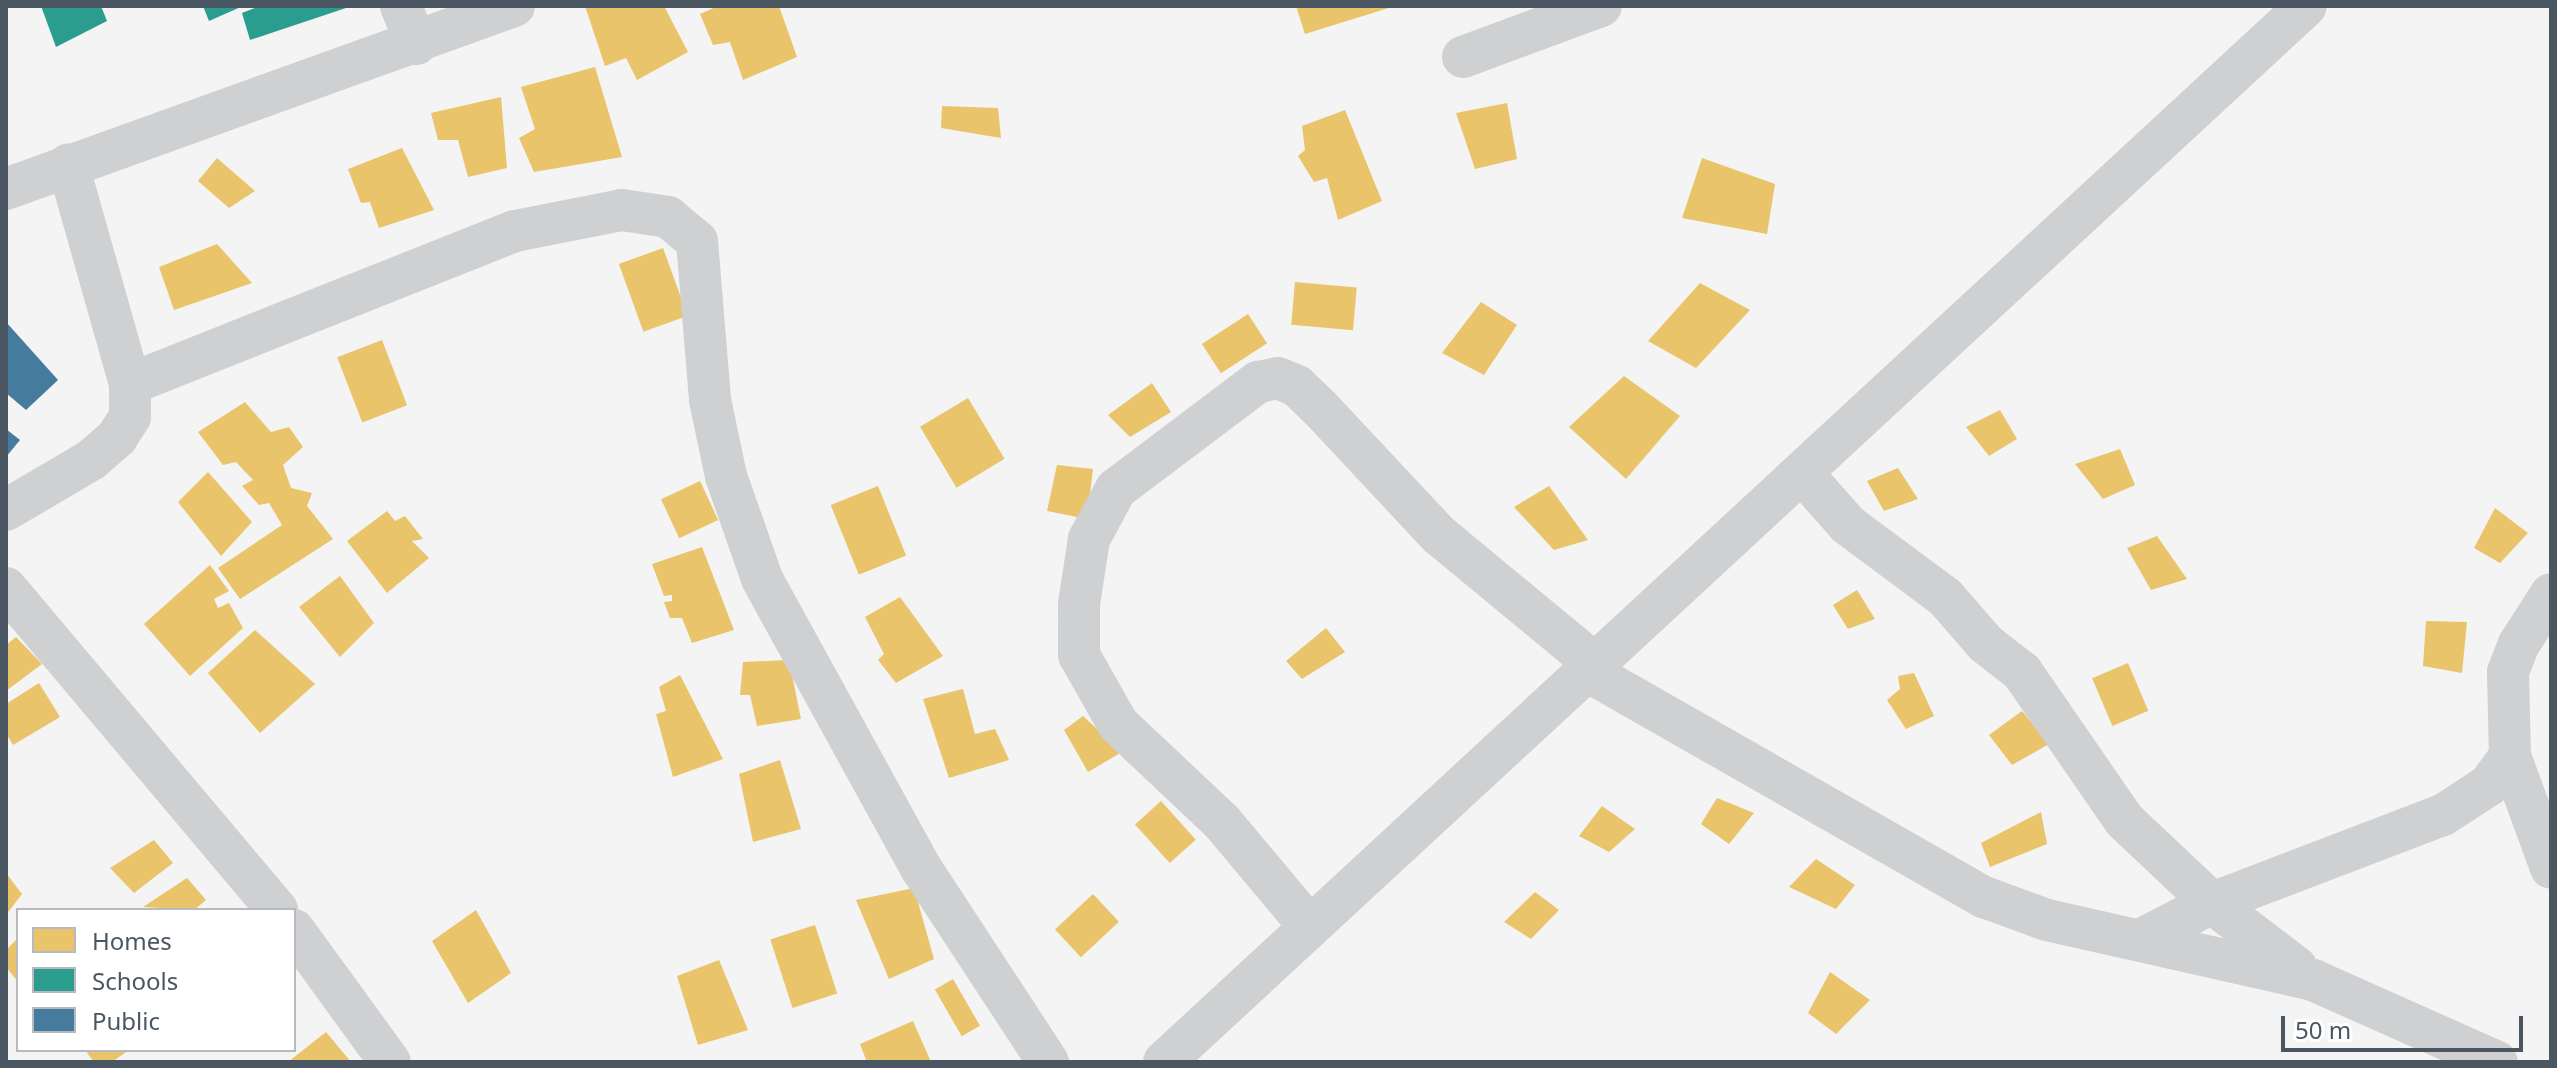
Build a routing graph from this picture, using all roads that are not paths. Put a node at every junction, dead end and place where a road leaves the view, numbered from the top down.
1 (401, 6) edge
2 (514, 6) edge
3 (1601, 6) edge
4 (2306, 6) edge
5 (416, 44) junction
6 (1463, 57) dead end
7 (68, 165) junction
8 (6, 189) edge
9 (130, 384) junction
10 (1802, 473) junction
11 (6, 510) edge
12 (6, 588) edge
13 (2551, 594) edge
14 (1592, 669) junction
15 (2510, 756) junction
16 (2551, 868) edge
17 (2212, 903) junction
18 (275, 908) edge
19 (1309, 926) junction
20 (296, 933) edge
21 (2140, 940) junction
22 (2313, 980) junction
23 (390, 1062) edge
24 (1048, 1062) edge
25 (1164, 1062) edge
26 (2497, 1062) edge

1 - 5 street
2 - 5 street
3 - 6 street
4 - 10 street
5 - 7 street
7 - 8 street
7 - 9 street
9 - 11 street
9 - 24 street
10 - 14 street
10 - 17 street
12 - 18 street
13 - 15 street
14 - 19 street
14 - 19 street
14 - 21 street
15 - 16 street
15 - 17 street
17 - 21 street
17 - 22 street
19 - 25 street
20 - 23 street
21 - 22 street
22 - 26 street

